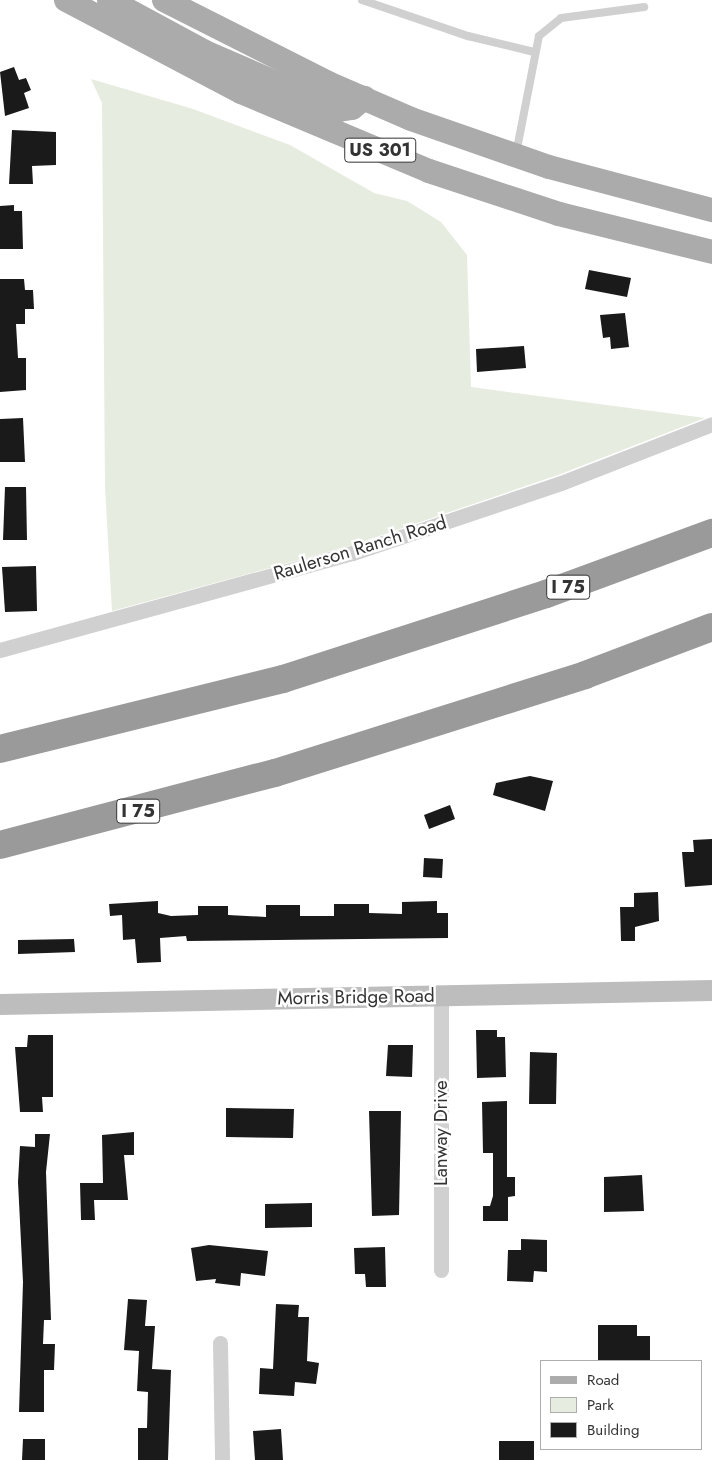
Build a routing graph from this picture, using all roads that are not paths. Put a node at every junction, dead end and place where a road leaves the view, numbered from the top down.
1 (109, 0) edge
2 (164, 0) edge
3 (362, 0) edge
4 (70, 1) edge
5 (644, 7) dead end
6 (534, 52) junction
7 (364, 98) junction
8 (515, 156) junction
9 (712, 210) edge
10 (712, 252) edge
11 (712, 424) edge
12 (712, 534) edge
13 (712, 627) edge
14 (0, 650) edge
15 (0, 749) edge
16 (0, 845) edge
17 (712, 990) edge
18 (441, 995) junction
19 (0, 1004) edge
20 (441, 1270) dead end
21 (220, 1343) dead end
22 (222, 1460) edge

1 - 7 main road
2 - 7 main road, US 301
3 - 6 lane
4 - 10 main road, US 301
5 - 6 lane
6 - 8 lane
7 - 8 main road, US 301
8 - 9 main road, US 301
11 - 14 street, Raulerson Ranch Road
12 - 15 highway, I 75
13 - 16 highway, I 75
17 - 18 street, Morris Bridge Road
18 - 19 street, Morris Bridge Road
18 - 20 street, Lanway Drive
21 - 22 street

